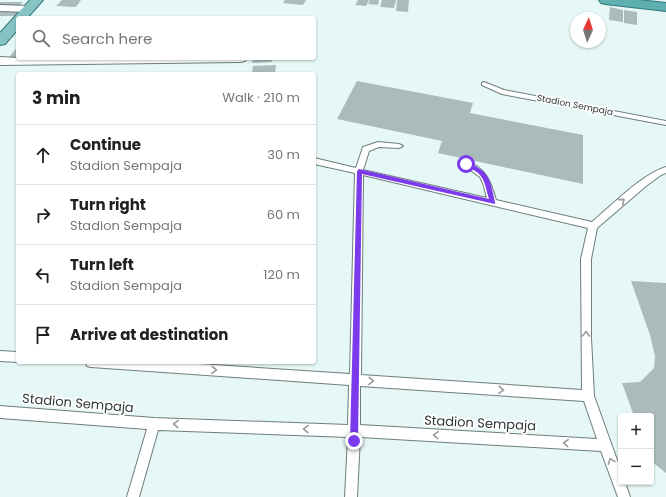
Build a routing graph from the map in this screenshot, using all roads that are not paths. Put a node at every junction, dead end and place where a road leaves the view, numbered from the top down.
1 (48, 0) edge
2 (605, 0) edge
3 (638, 2) edge
4 (666, 7) edge
5 (0, 8) edge
6 (30, 11) edge
7 (16, 23) edge
8 (16, 38) edge
9 (0, 40) edge
10 (0, 55) edge
11 (80, 60) edge
12 (0, 61) edge
13 (484, 84) dead end
14 (666, 123) edge
15 (399, 146) dead end
16 (316, 161) edge
17 (466, 164) dead end
18 (666, 170) edge
19 (359, 171) junction
20 (492, 202) junction
21 (593, 226) junction
22 (0, 356) edge
23 (16, 357) edge
24 (120, 364) edge
25 (355, 380) junction
26 (588, 396) junction
27 (0, 412) edge
28 (154, 424) junction
29 (354, 430) junction
30 (605, 445) junction
31 (133, 497) edge
32 (351, 497) edge
33 (624, 497) edge

1 - 6 main road
2 - 3 highway
3 - 4 highway
5 - 6 street
7 - 9 main road
8 - 10 main road
11 - 12 street
13 - 14 lane, Stadion Sempaja
15 - 19 lane
16 - 19 lane
17 - 20 lane
21 -> 18 lane
19 - 20 lane
19 - 25 lane
20 - 21 lane
26 -> 21 lane
22 - 23 lane
24 -> 25 lane
25 -> 26 lane
25 - 29 lane
26 - 30 lane
27 - 28 lane, Stadion Sempaja
29 -> 28 lane, Stadion Sempaja
28 - 31 lane
30 -> 29 lane, Stadion Sempaja
29 - 32 lane
33 -> 30 lane

